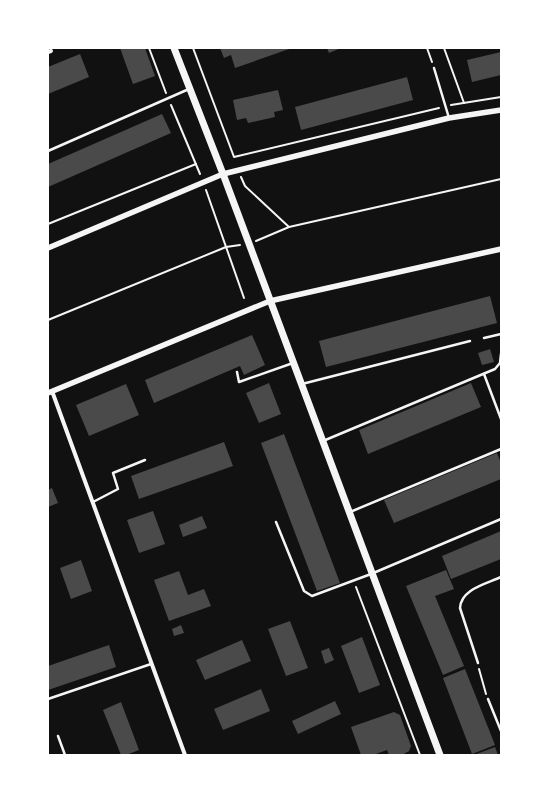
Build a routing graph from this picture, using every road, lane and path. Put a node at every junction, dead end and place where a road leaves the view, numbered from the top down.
1 (149, 48) edge
2 (174, 48) edge
3 (193, 48) edge
4 (427, 48) edge
5 (444, 48) edge
6 (434, 68) joint
7 (190, 88) junction
8 (501, 97) edge
9 (168, 98) junction
10 (464, 103) junction
11 (446, 106) junction
12 (501, 110) edge
13 (449, 118) junction
14 (48, 151) edge
15 (234, 156) junction
16 (196, 164) junction
17 (239, 169) junction
18 (223, 174) junction
19 (501, 179) edge
20 (204, 182) junction
21 (48, 224) edge
22 (289, 227) junction
23 (249, 244) junction
24 (226, 247) junction
25 (48, 248) edge
26 (501, 248) edge
27 (244, 298) dead end
28 (270, 301) junction
29 (48, 320) edge
30 (501, 334) edge
31 (484, 338) dead end
32 (470, 341) dead end
33 (501, 354) edge
34 (293, 362) junction
35 (237, 372) dead end
36 (484, 374) junction
37 (301, 384) junction
38 (50, 392) edge
39 (501, 419) edge
40 (322, 441) junction
41 (501, 449) edge
42 (145, 460) dead end
43 (93, 502) junction
44 (349, 512) junction
45 (501, 520) edge
46 (276, 522) dead end
47 (371, 574) junction
48 (501, 577) edge
49 (353, 580) junction
50 (478, 663) joint
51 (152, 664) junction
52 (48, 699) edge
53 (488, 699) joint
54 (501, 731) edge
55 (58, 736) dead end
56 (65, 755) edge
57 (185, 755) edge
58 (420, 755) edge
59 (440, 755) edge

1 - 9 path
2 - 7 main road
3 - 15 path
4 - 6 path
5 - 10 path
6 - 11 lane
7 - 9 lane
7 - 18 main road
8 - 10 path
9 - 14 lane
9 - 16 path
10 - 11 path
11 - 13 lane
11 - 15 path
12 - 13 street
13 - 17 street
15 - 17 path
16 - 20 path
16 - 21 path
17 - 18 street
17 - 22 path
18 - 20 street
18 - 23 main road
19 - 22 path
20 - 24 path
20 - 25 street
22 - 23 path
23 - 24 path
23 - 28 main road
24 - 27 path
24 - 29 path
26 - 28 street
28 - 34 main road
28 - 38 street
30 - 31 lane
32 - 37 lane
33 - 36 lane
34 - 35 lane
34 - 37 main road
36 - 39 lane
36 - 40 lane
37 - 40 main road
38 - 43 street
40 - 44 main road
41 - 44 lane
42 - 43 lane
43 - 51 street
44 - 47 main road
45 - 47 lane
46 - 49 lane
47 - 49 lane
47 - 59 main road
48 - 50 lane
49 - 58 path
50 - 53 path
51 - 52 lane
51 - 57 street
53 - 54 lane
55 - 56 lane

